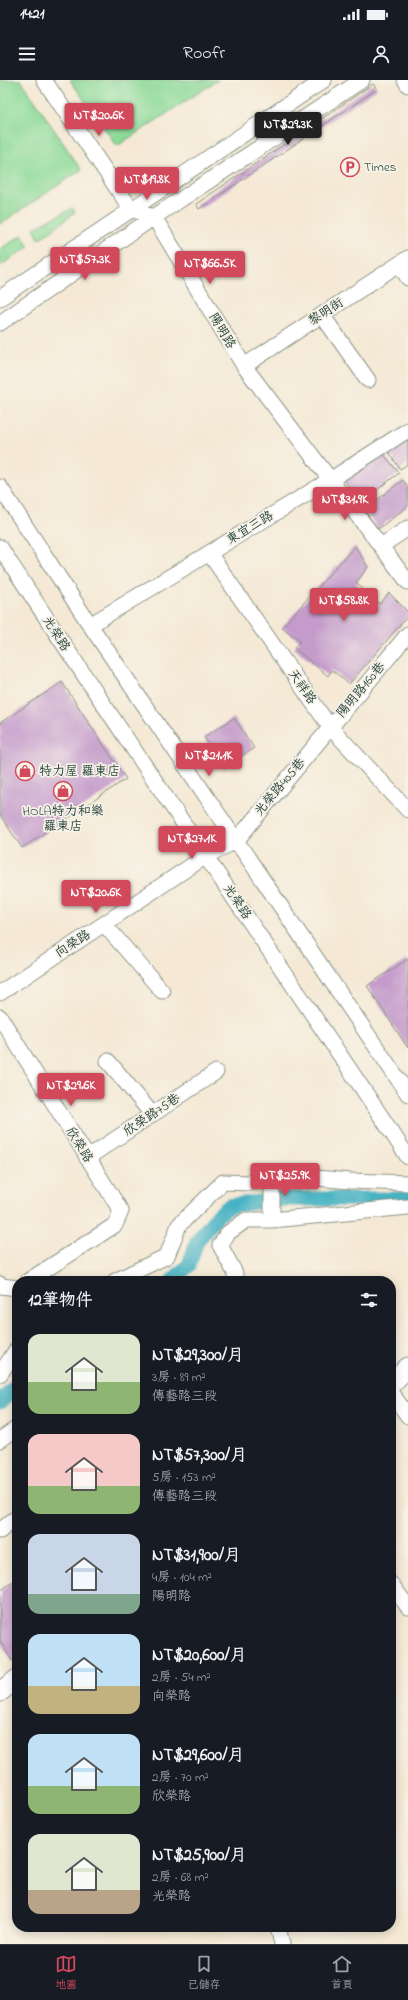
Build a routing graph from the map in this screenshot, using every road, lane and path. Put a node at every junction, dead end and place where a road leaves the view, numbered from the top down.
1 (44, 80) edge
2 (324, 80) edge
3 (362, 80) edge
4 (405, 80) edge
5 (408, 85) edge
6 (131, 209) junction
7 (154, 218) junction
8 (403, 261) edge
9 (408, 278) edge
10 (0, 298) edge
11 (322, 315) junction
12 (0, 323) edge
13 (244, 366) junction
14 (368, 380) dead end
15 (408, 430) edge
16 (330, 480) junction
17 (0, 487) edge
18 (408, 528) edge
19 (381, 546) junction
20 (0, 547) edge
21 (209, 553) junction
22 (408, 582) edge
23 (90, 624) junction
24 (408, 634) edge
25 (330, 727) junction
26 (408, 810) edge
27 (236, 841) junction
28 (206, 856) junction
29 (104, 924) junction
30 (162, 991) dead end
31 (0, 993) edge
32 (0, 1017) edge
33 (108, 1061) dead end
34 (216, 1072) dead end
35 (408, 1094) edge
36 (152, 1114) junction
37 (408, 1157) edge
38 (87, 1158) junction
39 (272, 1174) junction
40 (408, 1183) edge
41 (408, 1207) edge
42 (272, 1220) junction
43 (36, 1276) edge
44 (125, 1276) edge
45 (235, 1276) edge
46 (0, 1284) edge
47 (12, 1287) edge
48 (12, 1356) edge
49 (408, 1367) edge
50 (0, 1374) edge
51 (396, 1379) edge
52 (396, 1400) edge
53 (408, 1416) edge
54 (12, 1432) edge
55 (0, 1440) edge
56 (12, 1521) edge
57 (0, 1531) edge
58 (396, 1591) edge
59 (408, 1607) edge
60 (12, 1683) edge
61 (0, 1692) edge
62 (279, 1932) edge
63 (282, 1944) edge

1 - 6 street
2 - 6 street
3 - 7 street
4 - 5 street
6 - 7 street
6 - 10 street
7 - 12 street
7 - 13 street, 陽明路
8 - 9 street
8 - 11 street, 黎明街
11 - 13 street, 黎明街
11 - 14 street
13 - 16 street, 陽明路
15 - 16 street, 東宜三路
16 - 19 street, 陽明路
16 - 21 street, 東宜三路
17 - 23 street
18 - 19 street
19 - 22 street, 陽明路
20 - 28 street, 光榮路
21 - 23 street, 東宜三路
21 - 25 street, 天祥路
23 - 27 street
24 - 25 street, 陽明路160巷
25 - 26 street, 天祥路
25 - 27 street, 光榮路405巷
27 - 28 street, 光榮路405巷
27 - 35 street
28 - 29 street, 向榮路
28 - 37 street, 光榮路
29 - 30 street
29 - 31 street, 向榮路
32 - 38 street, 欣榮路
33 - 36 street
34 - 36 street, 欣榮路75巷
36 - 38 street, 欣榮路75巷
38 - 43 street, 欣榮路
39 - 40 street
39 - 42 street
39 - 44 street
41 - 42 street
42 - 45 street
46 - 47 street
48 - 50 street
49 - 51 main road
52 - 53 street
54 - 55 street
56 - 57 street
58 - 59 street
60 - 61 main road
62 - 63 street

